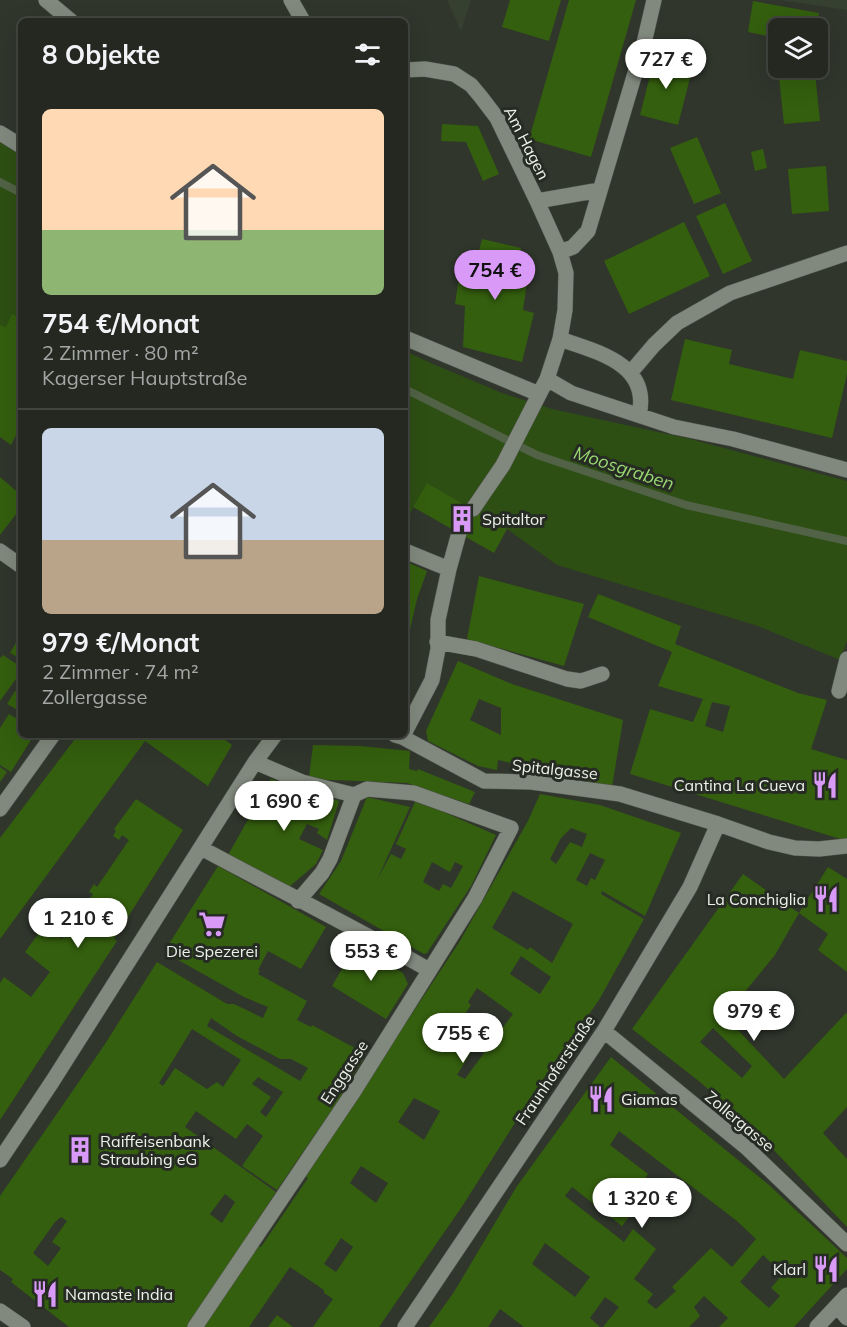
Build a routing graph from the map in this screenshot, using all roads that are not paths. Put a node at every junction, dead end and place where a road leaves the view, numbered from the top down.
1 (46, 0) edge
2 (291, 0) edge
3 (654, 0) edge
4 (67, 18) edge
5 (301, 18) edge
6 (408, 70) edge
7 (0, 133) edge
8 (18, 144) edge
9 (600, 190) junction
10 (537, 201) junction
11 (560, 252) junction
12 (847, 253) edge
13 (408, 328) edge
14 (408, 339) edge
15 (560, 339) junction
16 (423, 346) junction
17 (631, 372) junction
18 (547, 379) junction
19 (539, 394) junction
20 (639, 415) junction
21 (847, 470) edge
22 (473, 509) tunnel mouth
23 (459, 533) tunnel mouth
24 (0, 550) edge
25 (408, 552) edge
26 (18, 564) edge
27 (449, 569) junction
28 (437, 642) junction
29 (847, 659) edge
30 (602, 674) dead end
31 (839, 691) dead end
32 (408, 723) edge
33 (51, 738) edge
34 (273, 738) edge
35 (406, 738) edge
36 (255, 762) junction
37 (354, 795) junction
38 (0, 809) edge
39 (718, 824) junction
40 (847, 846) edge
41 (201, 848) junction
42 (298, 901) junction
43 (429, 970) junction
44 (604, 1031) junction
45 (0, 1160) edge
46 (847, 1244) edge
47 (844, 1306) edge
48 (0, 1311) edge
49 (23, 1327) edge
50 (195, 1327) edge
51 (405, 1327) edge
52 (817, 1327) edge

1 - 4 street
2 - 5 street
3 - 9 street
6 - 10 street, Am Hagen
7 - 8 street
9 - 10 street
9 - 11 street
10 - 11 street, Am Hagen
11 - 15 street, Am Hagen
12 - 17 street
13 - 16 street
14 - 16 street
15 - 17 street
15 - 18 street, Am Hagen
16 - 19 street
17 - 20 street
18 - 19 street, Am Hagen
18 - 20 street
19 - 22 street, Am Hagen
20 - 21 street
23 - 27 street
24 - 26 street
25 - 27 street
27 - 28 street
28 - 30 street
28 - 32 street
29 - 31 street
33 - 38 street
34 - 36 street
35 - 39 street, Spitalgasse
36 - 37 street
36 - 41 street
37 - 42 street
37 - 43 street, Enggasse
39 - 40 street, Spitalgasse
39 - 44 street, Fraunhoferstraße
41 - 42 street
41 - 45 street
42 - 43 street
43 - 50 street, Enggasse
44 - 46 street, Zollergasse
44 - 51 street, Fraunhoferstraße
47 - 52 street
48 - 49 street

